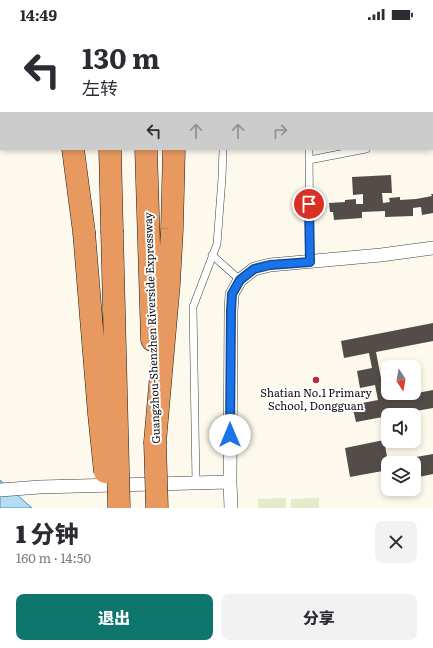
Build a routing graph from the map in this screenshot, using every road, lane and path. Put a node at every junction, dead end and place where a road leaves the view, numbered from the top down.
1 (73, 150) edge
2 (110, 150) edge
3 (146, 150) edge
4 (174, 150) edge
5 (223, 150) edge
6 (308, 150) edge
7 (361, 150) edge
8 (309, 160) junction
9 (433, 248) edge
10 (212, 255) junction
11 (310, 262) junction
12 (240, 280) junction
13 (155, 442) junction
14 (230, 482) junction
15 (196, 483) junction
16 (0, 490) edge
17 (111, 508) edge
18 (119, 508) edge
19 (157, 508) edge
20 (231, 508) edge

1 - 17 highway, bridge
2 - 18 highway, bridge
3 - 13 highway, Guangzhou-Shenzhen Riverside Expressway
4 - 13 highway
5 - 10 lane
6 - 8 lane
7 - 8 lane
8 - 11 lane
9 - 11 street
10 - 12 lane
10 - 15 lane
11 - 12 street
12 - 14 street
13 - 19 highway, Guangzhou-Shenzhen Riverside Expressway, bridge
14 - 15 street
14 - 20 street
15 - 16 street

